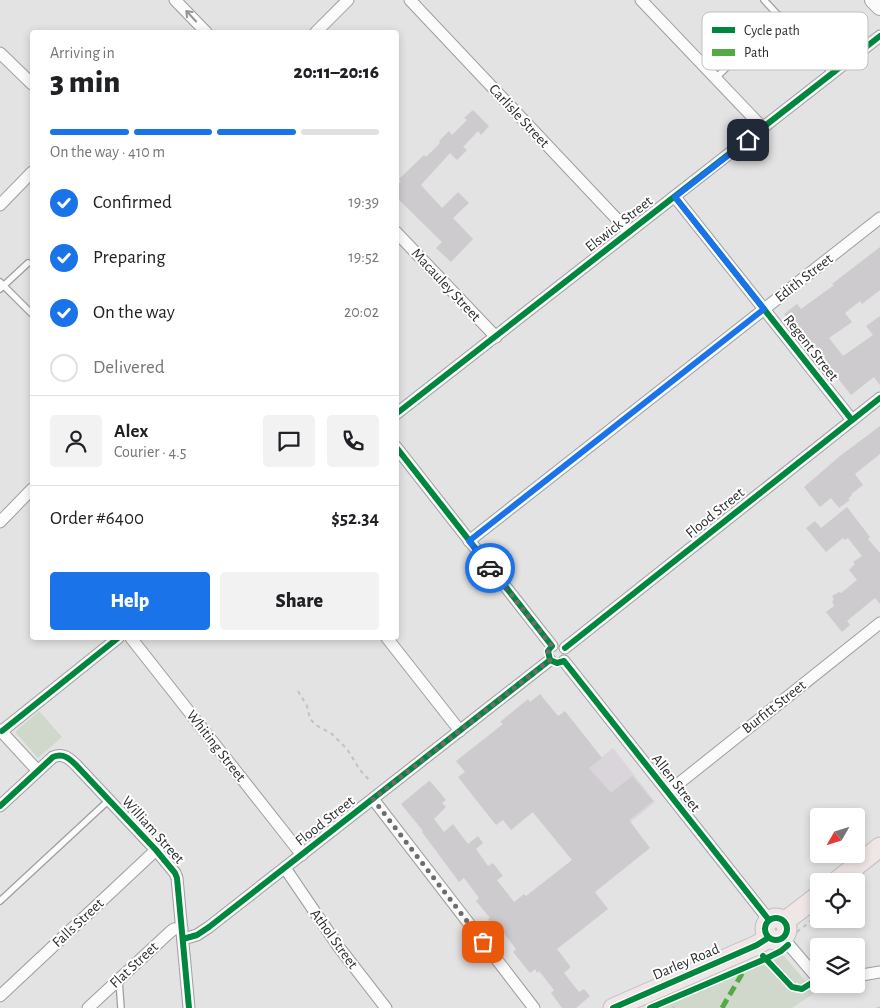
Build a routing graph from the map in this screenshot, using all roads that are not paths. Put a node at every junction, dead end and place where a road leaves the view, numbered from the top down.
1 (175, 0) edge
2 (348, 0) edge
3 (410, 0) edge
4 (641, 0) edge
5 (764, 0) edge
6 (873, 0) edge
7 (880, 7) edge
8 (775, 12) edge
9 (204, 30) edge
10 (318, 30) edge
11 (880, 36) edge
12 (868, 46) edge
13 (0, 53) edge
14 (702, 63) edge
15 (708, 70) edge
16 (724, 70) edge
17 (829, 70) edge
18 (838, 70) edge
19 (833, 74) junction
20 (716, 78) junction
21 (30, 82) edge
22 (763, 128) junction
23 (30, 174) edge
24 (675, 197) junction
25 (0, 205) edge
26 (880, 218) edge
27 (629, 232) junction
28 (399, 235) edge
29 (28, 263) dead end
30 (1, 286) edge
31 (764, 309) junction
32 (30, 312) edge
33 (496, 337) junction
34 (880, 398) edge
35 (399, 412) edge
36 (852, 420) junction
37 (399, 451) edge
38 (30, 491) edge
39 (0, 522) edge
40 (469, 541) junction
41 (880, 623) edge
42 (115, 640) edge
43 (133, 640) edge
44 (389, 640) edge
45 (552, 646) junction
46 (565, 648) junction
47 (550, 660) junction
48 (564, 661) junction
49 (1, 730) edge
50 (460, 731) junction
51 (38, 770) junction
52 (668, 792) junction
53 (373, 799) junction
54 (109, 800) junction
55 (0, 806) edge
56 (880, 847) edge
57 (156, 850) junction
58 (302, 855) junction
59 (285, 868) junction
60 (847, 873) edge
61 (0, 902) edge
62 (810, 904) edge
63 (780, 930) junction
64 (182, 933) junction
65 (810, 968) edge
66 (880, 972) edge
67 (865, 974) edge
68 (119, 979) junction
69 (0, 996) edge
70 (88, 1008) edge
71 (121, 1008) edge
72 (189, 1008) edge
73 (386, 1008) edge
74 (534, 1008) edge
75 (613, 1008) edge

9 -> 1 street
2 - 10 street
3 - 27 street, Carlisle Street
4 - 14 street
5 - 8 lane
6 - 7 main road
11 - 12 street, Elswick Street
13 - 21 street
15 - 20 street
16 - 20 lane
17 - 19 lane
18 - 19 street, Elswick Street
19 - 22 street, Elswick Street
20 - 22 street
22 - 24 street, Elswick Street
23 - 25 street
24 - 27 street, Elswick Street
24 - 31 street, Regent Street
26 - 31 street, Edith Street
27 - 33 street, Elswick Street
28 - 33 street, Macauley Street
29 - 30 lane
30 - 32 lane
31 - 36 street, Regent Street
31 - 40 street, Edith Street
33 - 35 street, Elswick Street
34 - 36 street, Flood Street
36 - 46 street, Flood Street
37 - 40 street
38 - 39 street
40 - 45 street
41 - 52 street, Burfitt Street
42 - 49 street
43 - 58 street, Whiting Street
44 - 50 street
45 - 46 street
45 - 47 street
46 - 48 street
47 - 48 street
47 - 50 street, Flood Street
48 - 52 street, Allen Street
49 - 51 street
50 - 53 street, Flood Street
51 - 54 street, William Street
51 - 55 street
52 - 63 street, Allen Street
53 - 58 street, Flood Street
53 - 74 street
54 - 57 street, William Street
54 - 61 lane
56 - 60 main road
57 - 64 street, William Street
57 - 69 street, Falls Street
58 - 59 street, Flood Street
59 - 64 street, Flood Street
59 - 73 street, Athol Street
62 - 63 main road, Darley Road
63 - 65 street, Allen Street
63 - 75 main road, Darley Road
64 - 68 street, Flat Street
64 - 72 street, William Street
66 - 67 street
68 - 70 street, Flat Street
68 - 71 lane

